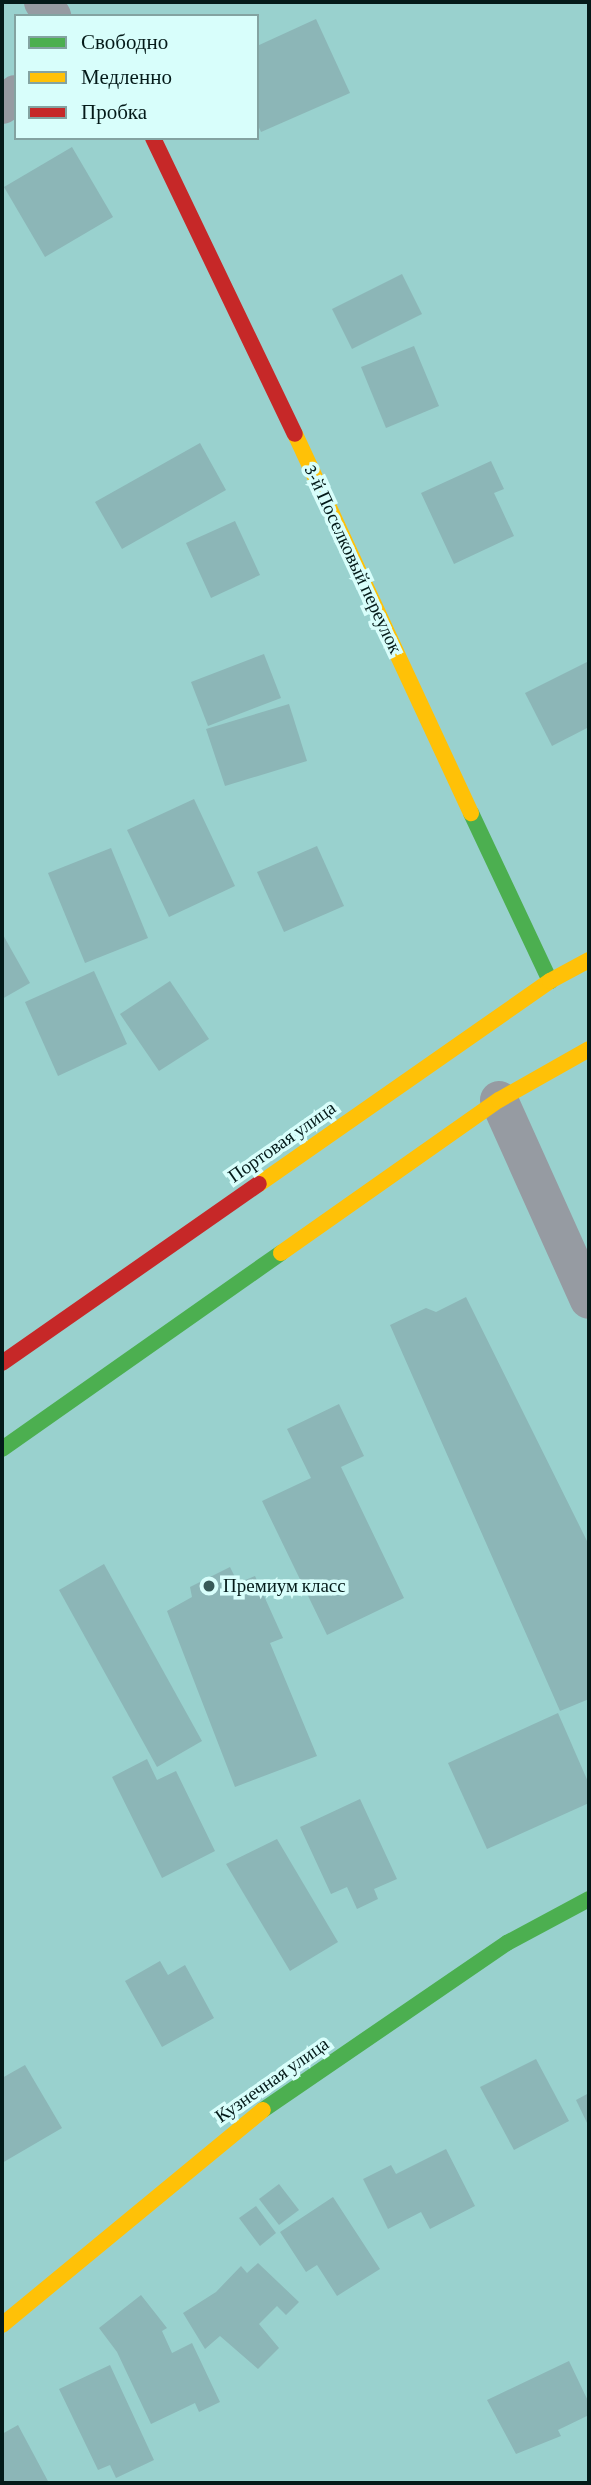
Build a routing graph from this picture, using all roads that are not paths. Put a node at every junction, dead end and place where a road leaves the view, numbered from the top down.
1 (154, 140) edge
2 (589, 960) edge
3 (550, 981) junction
4 (589, 1049) edge
5 (499, 1100) junction
6 (589, 1300) edge
7 (2, 1363) edge
8 (2, 1448) edge
9 (589, 1899) edge
10 (2, 2325) edge

1 - 3 street, 3-й Поселковый переулок
2 - 3 street, Портовая улица
3 - 7 street, Портовая улица
4 - 5 street
5 - 6 street
5 - 8 street
9 - 10 street, Кузнечная улица

